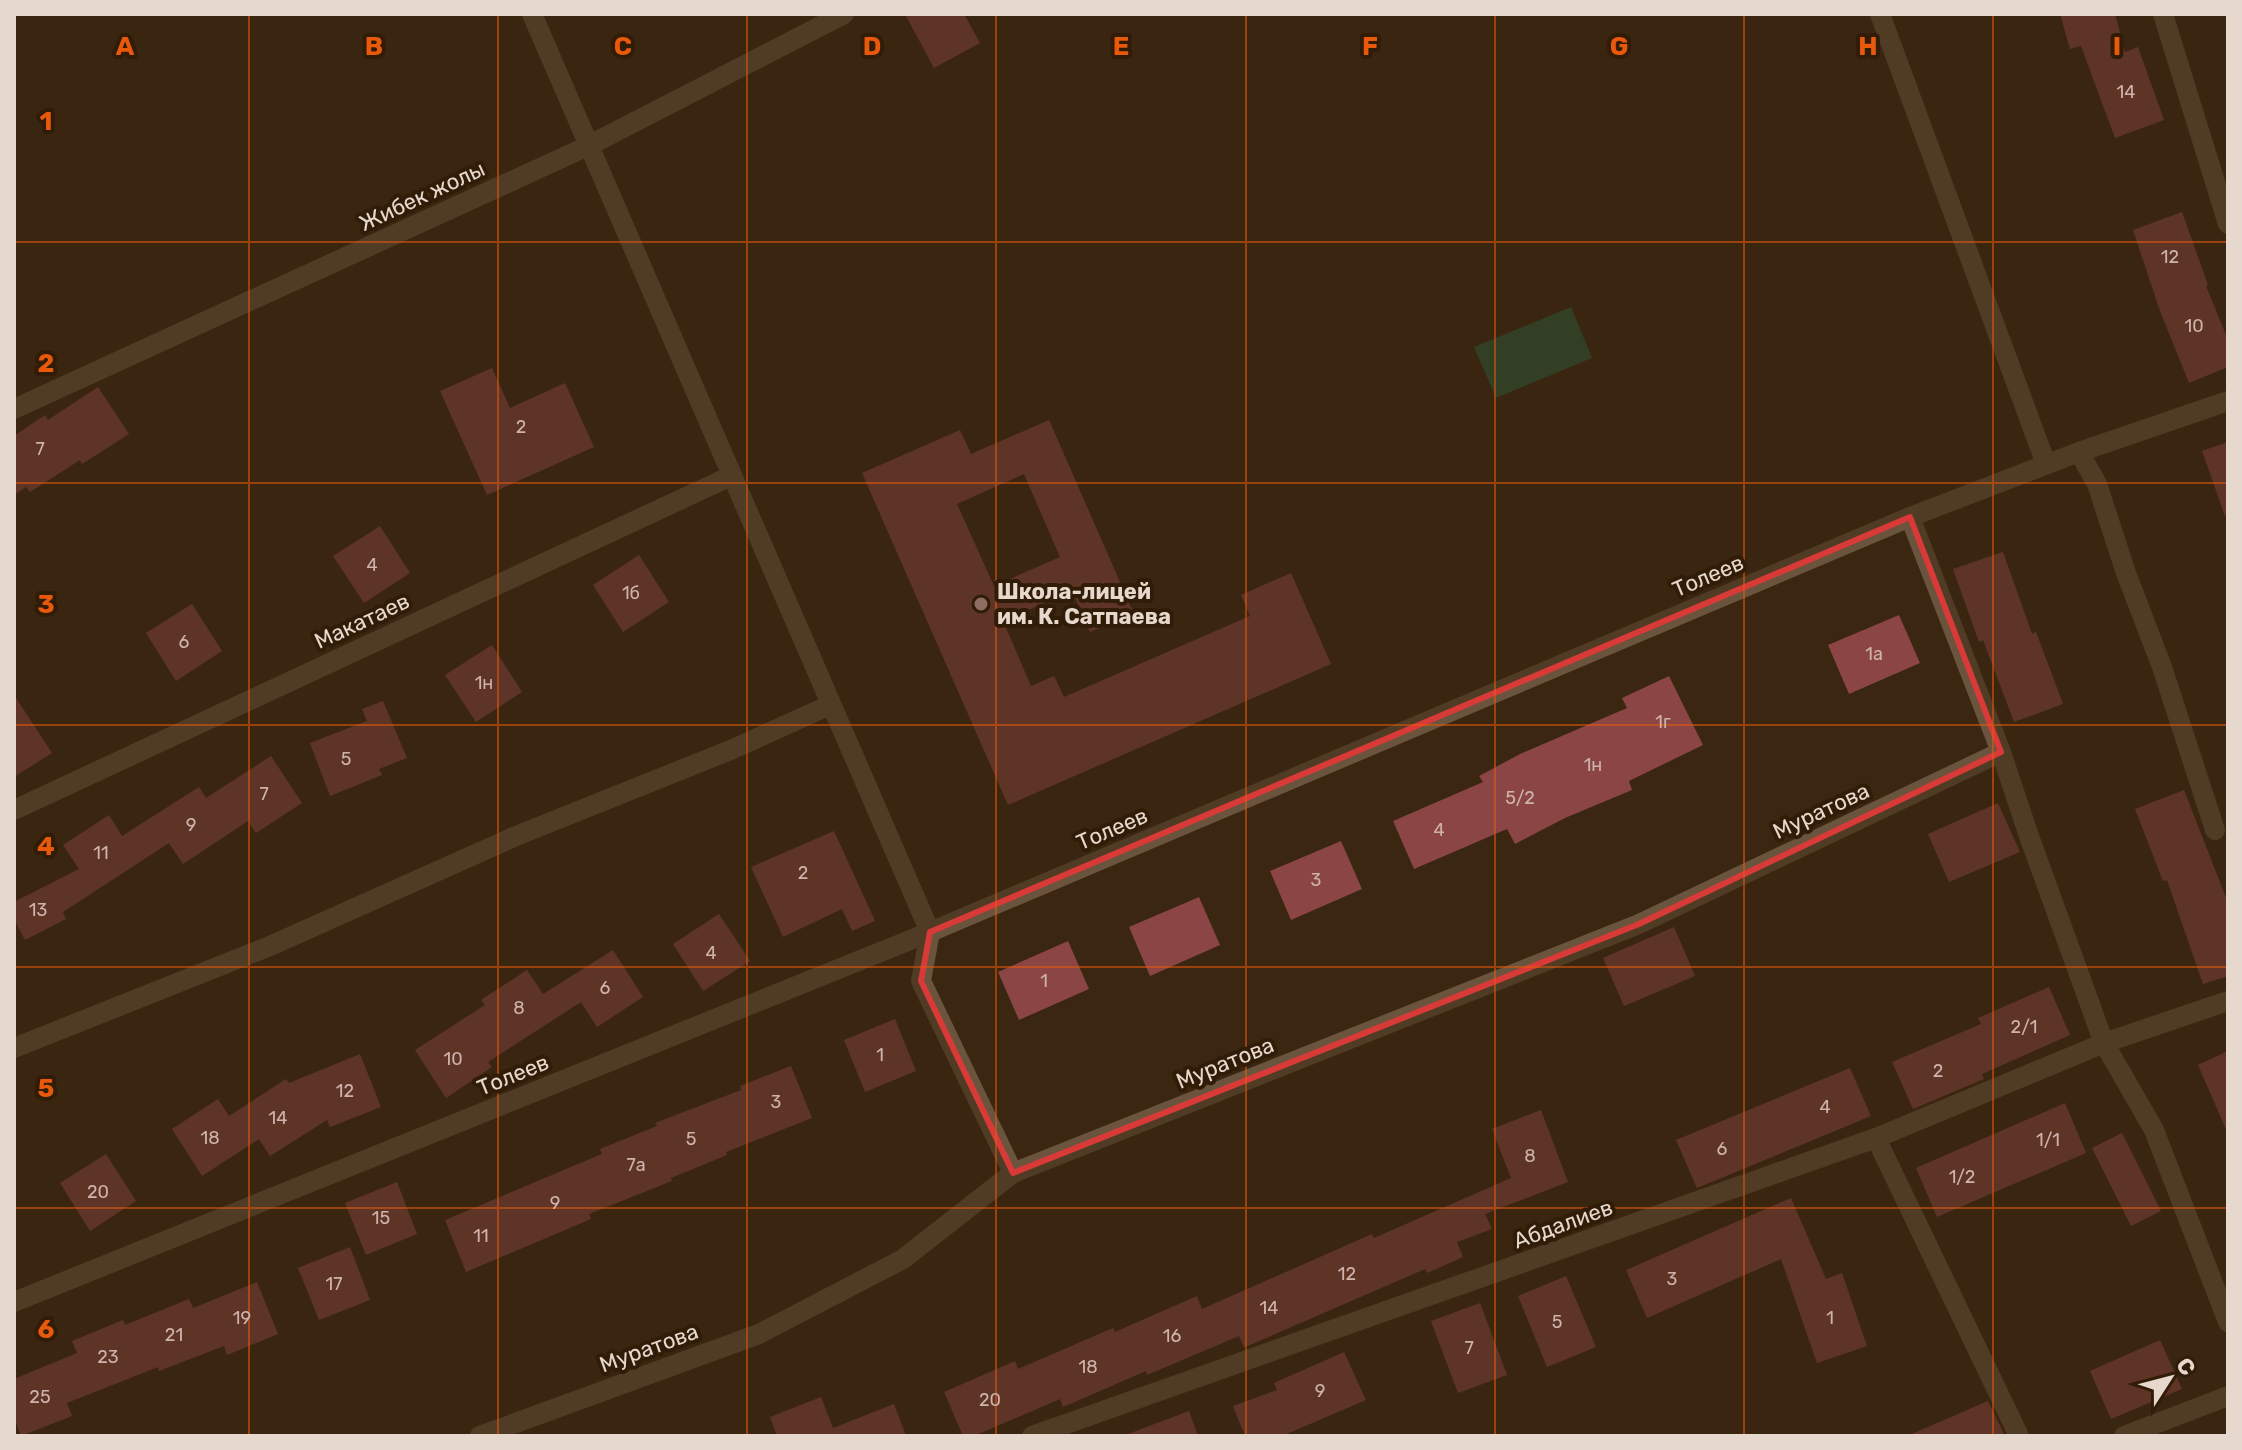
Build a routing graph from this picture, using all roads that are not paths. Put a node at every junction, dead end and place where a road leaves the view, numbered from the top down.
1 (532, 14) edge
2 (844, 14) edge
3 (1880, 14) edge
4 (2163, 14) edge
5 (588, 146) junction
6 (2228, 224) edge
7 (2228, 401) edge
8 (14, 409) edge
9 (2079, 452) junction
10 (2046, 464) junction
11 (731, 476) junction
12 (1910, 517) junction
13 (830, 705) junction
14 (2001, 752) junction
15 (14, 810) edge
16 (2215, 830) dead end
17 (930, 932) junction
18 (2228, 1001) edge
19 (2104, 1043) junction
20 (14, 1048) edge
21 (1876, 1138) junction
22 (1013, 1173) junction
23 (14, 1302) edge
24 (2228, 1322) edge
25 (2228, 1396) edge
26 (480, 1436) edge
27 (1032, 1436) edge
28 (2019, 1436) edge
29 (2124, 1436) edge

1 - 5 street
2 - 5 street, Жибек жолы
3 - 10 street
4 - 6 street
5 - 8 street, Жибек жолы
5 - 11 street
7 - 9 street, Толеев
9 - 10 street, Толеев
9 - 16 street
10 - 12 street, Толеев
11 - 13 street
11 - 15 street, Макатаев
12 - 14 street
12 - 17 street, Толеев
13 - 17 street
13 - 20 street
14 - 19 street
14 - 22 street, Муратова
17 - 22 street
17 - 23 street, Толеев
18 - 19 street, Абдалиев
19 - 21 street, Абдалиев
19 - 24 street
21 - 27 street, Абдалиев
21 - 28 street
22 - 26 street, Муратова
25 - 29 street

